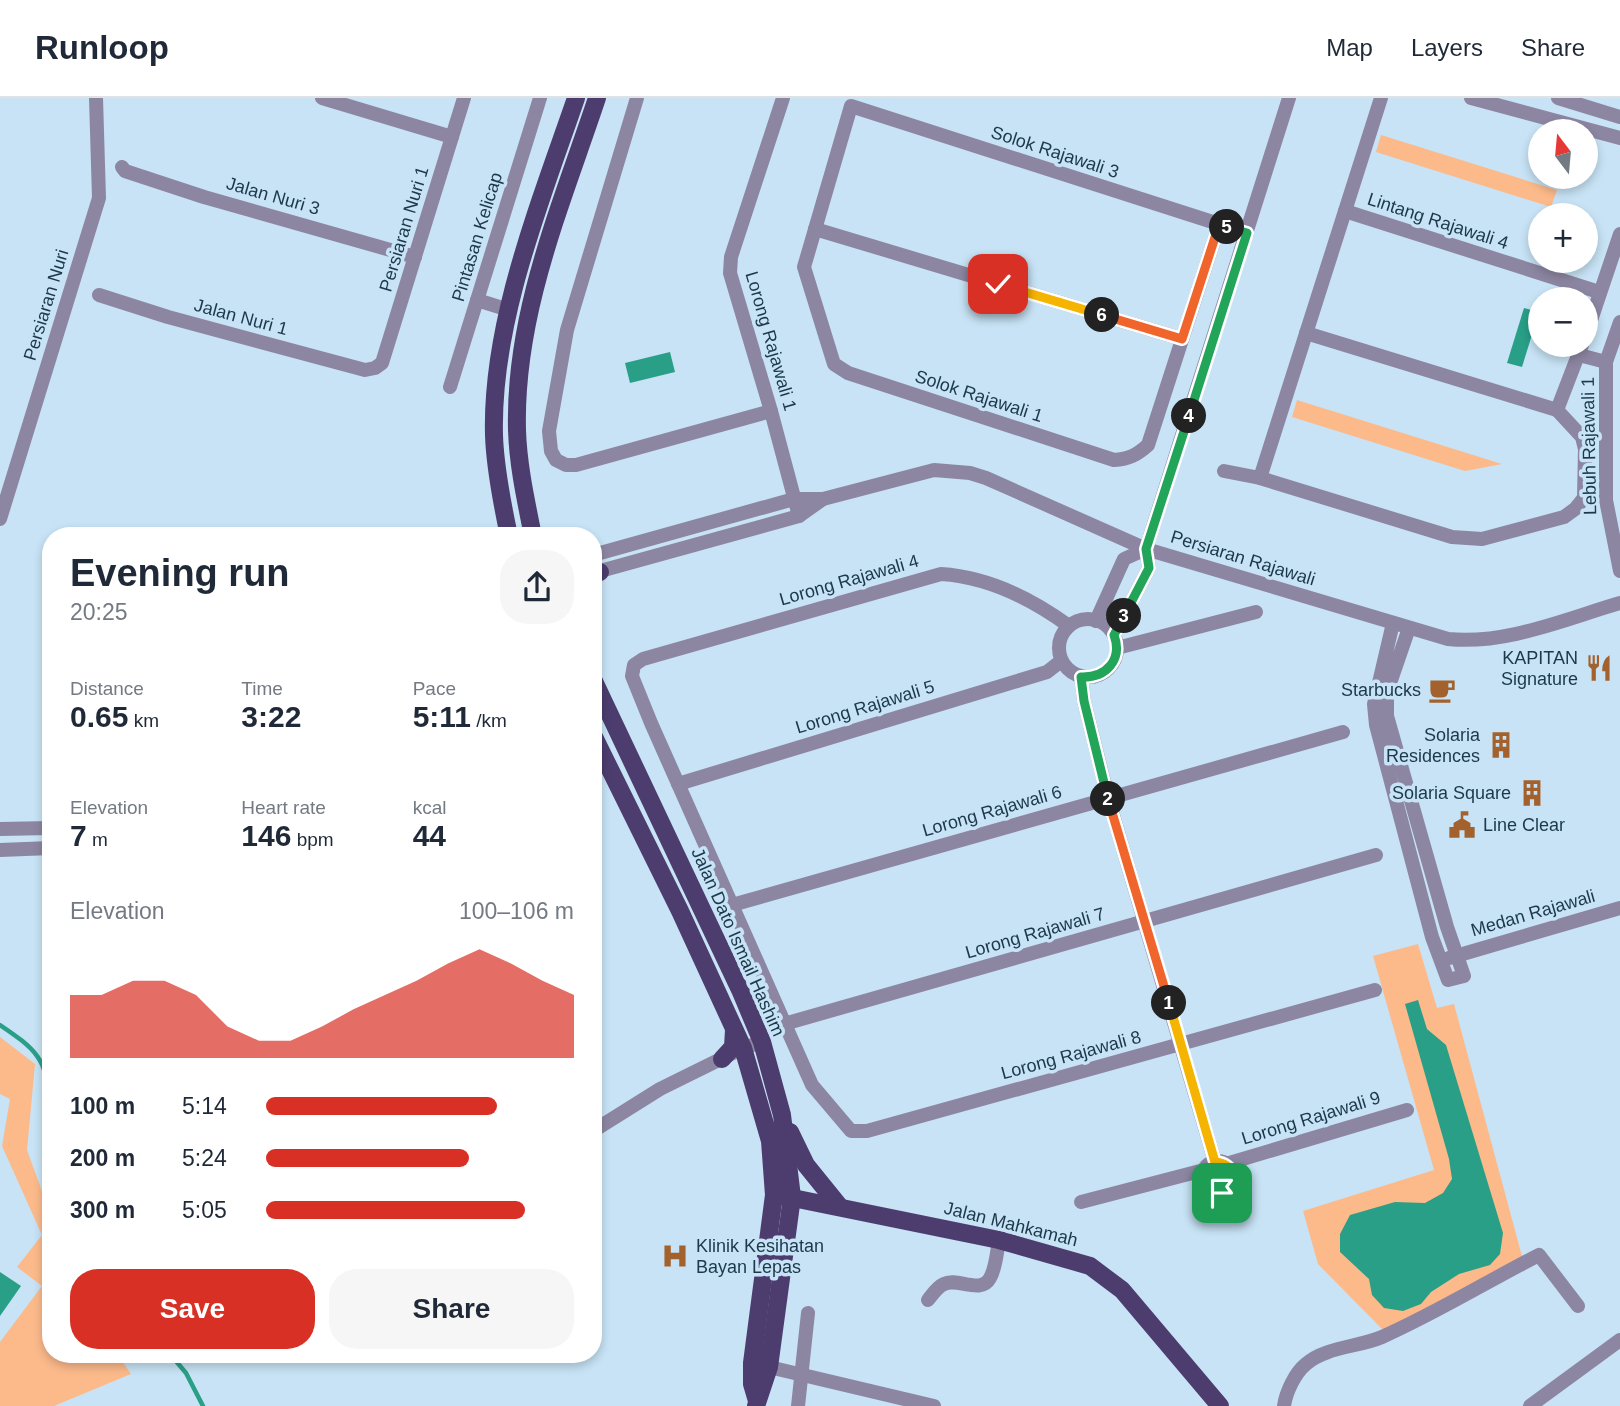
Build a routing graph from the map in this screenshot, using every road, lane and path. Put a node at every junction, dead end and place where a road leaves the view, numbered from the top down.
1 (96, 98) edge
2 (322, 98) edge
3 (464, 98) edge
4 (540, 98) edge
5 (576, 98) edge
6 (597, 98) edge
7 (637, 98) edge
8 (783, 98) edge
9 (1289, 98) edge
10 (1381, 98) edge
11 (1471, 98) edge
12 (1558, 98) edge
13 (851, 106) joint
14 (1620, 117) edge
15 (452, 137) junction
16 (1620, 138) edge
17 (122, 167) dead end
18 (1345, 211) junction
19 (1219, 225) junction
20 (815, 229) junction
21 (1247, 233) junction
22 (1620, 234) edge
23 (415, 257) junction
24 (1600, 292) junction
25 (99, 295) dead end
26 (1598, 298) edge
27 (477, 300) junction
28 (509, 310) junction
29 (1620, 322) edge
30 (1306, 333) junction
31 (1182, 339) junction
32 (1577, 357) edge
33 (1595, 357) edge
34 (1606, 362) junction
35 (375, 368) joint
36 (450, 387) dead end
37 (1557, 410) junction
38 (771, 411) junction
39 (1224, 471) dead end
40 (1259, 478) junction
41 (794, 499) junction
42 (824, 499) junction
43 (799, 516) junction
44 (0, 519) edge
45 (508, 527) edge
46 (533, 527) edge
47 (1146, 549) junction
48 (602, 567) edge
49 (602, 567) edge
50 (1620, 571) edge
51 (1620, 603) edge
52 (1256, 612) dead end
53 (1096, 621) junction
54 (1393, 624) junction
55 (1069, 626) junction
56 (1409, 628) junction
57 (1115, 642) junction
58 (1061, 661) junction
59 (1081, 677) junction
60 (602, 698) edge
61 (1342, 732) dead end
62 (602, 753) edge
63 (678, 784) junction
64 (1108, 798) junction
65 (42, 828) edge
66 (0, 829) edge
67 (42, 848) edge
68 (0, 850) edge
69 (1376, 855) dead end
70 (732, 905) junction
71 (1620, 908) edge
72 (1144, 922) junction
73 (1457, 956) junction
74 (1440, 960) junction
75 (1375, 990) dead end
76 (784, 1024) junction
77 (734, 1030) junction
78 (762, 1042) junction
79 (1181, 1045) junction
80 (743, 1048) junction
81 (722, 1059) junction
82 (749, 1072) junction
83 (1407, 1110) dead end
84 (782, 1115) junction
85 (602, 1123) edge
86 (1215, 1165) junction
87 (774, 1195) junction
88 (792, 1197) junction
89 (1081, 1202) dead end
90 (840, 1207) junction
91 (999, 1240) junction
92 (928, 1300) dead end
93 (1578, 1306) dead end
94 (808, 1313) dead end
95 (1620, 1340) edge
96 (769, 1367) junction
97 (802, 1375) junction
98 (756, 1404) edge
99 (798, 1406) edge
100 (934, 1406) edge
101 (1220, 1406) edge
102 (1284, 1406) edge
103 (1530, 1406) edge

1 - 44 street, Persiaran Nuri
2 - 15 street
3 - 15 street, Persiaran Nuri 1
4 - 27 street, Pintasan Kelicap
5 - 28 main road
6 - 46 main road
7 - 38 street
8 - 38 street, Lorong Rajawali 1
9 - 21 street
10 - 18 street
11 - 16 street
12 - 14 street
13 - 19 street, Solok Rajawali 3
13 - 20 street, Solok Rajawali 1
15 - 23 street, Persiaran Nuri 1
17 - 23 street, Jalan Nuri 3
18 - 24 street, Lintang Rajawali 4
18 - 30 street
19 - 21 street, Solok Rajawali 3
19 - 31 street, Solok Rajawali 1
20 - 31 street
20 - 31 street, Solok Rajawali 1
21 - 47 street
22 - 24 street
23 - 35 street, Persiaran Nuri 1
24 - 26 street
25 - 35 street, Jalan Nuri 1
27 - 28 street
27 - 36 street, Pintasan Kelicap
28 - 45 main road
29 - 34 street, Lebuh Rajawali 1
30 - 37 street
30 - 40 street
32 - 37 street
33 - 34 street
34 - 50 street, Lebuh Rajawali 1
37 - 40 street
38 - 41 street, Lorong Rajawali 1
39 - 40 street
41 - 42 street, Persiaran Rajawali
41 - 43 street, Lorong Rajawali 1
41 - 48 street, Persiaran Rajawali
42 - 43 street, Persiaran Rajawali
42 - 47 street, Persiaran Rajawali
43 - 49 street, Persiaran Rajawali
47 - 53 street
47 - 54 street, Persiaran Rajawali
47 - 57 street
51 - 56 street, Persiaran Rajawali
52 - 57 street
53 - 55 street
53 - 57 street
54 - 56 street, Persiaran Rajawali
54 - 74 street
55 - 58 street
55 - 63 street, Lorong Rajawali 4
56 - 73 street, Medan Rajawali
57 - 59 street
58 - 59 street
58 - 63 street, Lorong Rajawali 5
59 - 64 street
60 - 78 main road, Jalan Dato Ismail Hashim
61 - 64 street, Lorong Rajawali 6
62 - 77 main road, Jalan Dato Ismail Hashim
63 - 70 street
64 - 70 street, Lorong Rajawali 6
64 - 72 street
65 - 66 street
67 - 68 street
69 - 72 street, Lorong Rajawali 7
70 - 76 street
71 - 73 street, Medan Rajawali
72 - 76 street, Lorong Rajawali 7
72 - 79 street
73 - 74 street, Medan Rajawali
73 - 74 street
75 - 79 street, Lorong Rajawali 8
76 - 79 street, Lorong Rajawali 8
77 - 80 main road, Jalan Dato Ismail Hashim
77 - 81 main road
78 - 80 street
78 - 84 main road, Jalan Dato Ismail Hashim
79 - 86 street
80 - 81 street
80 - 82 main road, Jalan Dato Ismail Hashim
81 - 82 main road
81 - 85 street
82 - 87 main road, Jalan Dato Ismail Hashim
83 - 86 street, Lorong Rajawali 9
84 - 88 main road, Jalan Dato Ismail Hashim
84 - 90 main road
86 - 89 street, Lorong Rajawali 9
87 - 88 main road, Jalan Mahkamah
87 - 98 main road, Jalan Dato Ismail Hashim
88 - 90 main road, Jalan Mahkamah
88 - 96 main road, Jalan Dato Ismail Hashim
90 - 91 main road, Jalan Mahkamah
91 - 92 street
91 - 101 main road, Jalan Mahkamah
93 - 102 street
94 - 97 street
95 - 103 street
96 - 97 street
96 - 98 main road, Jalan Dato Ismail Hashim
97 - 99 street
97 - 100 street

